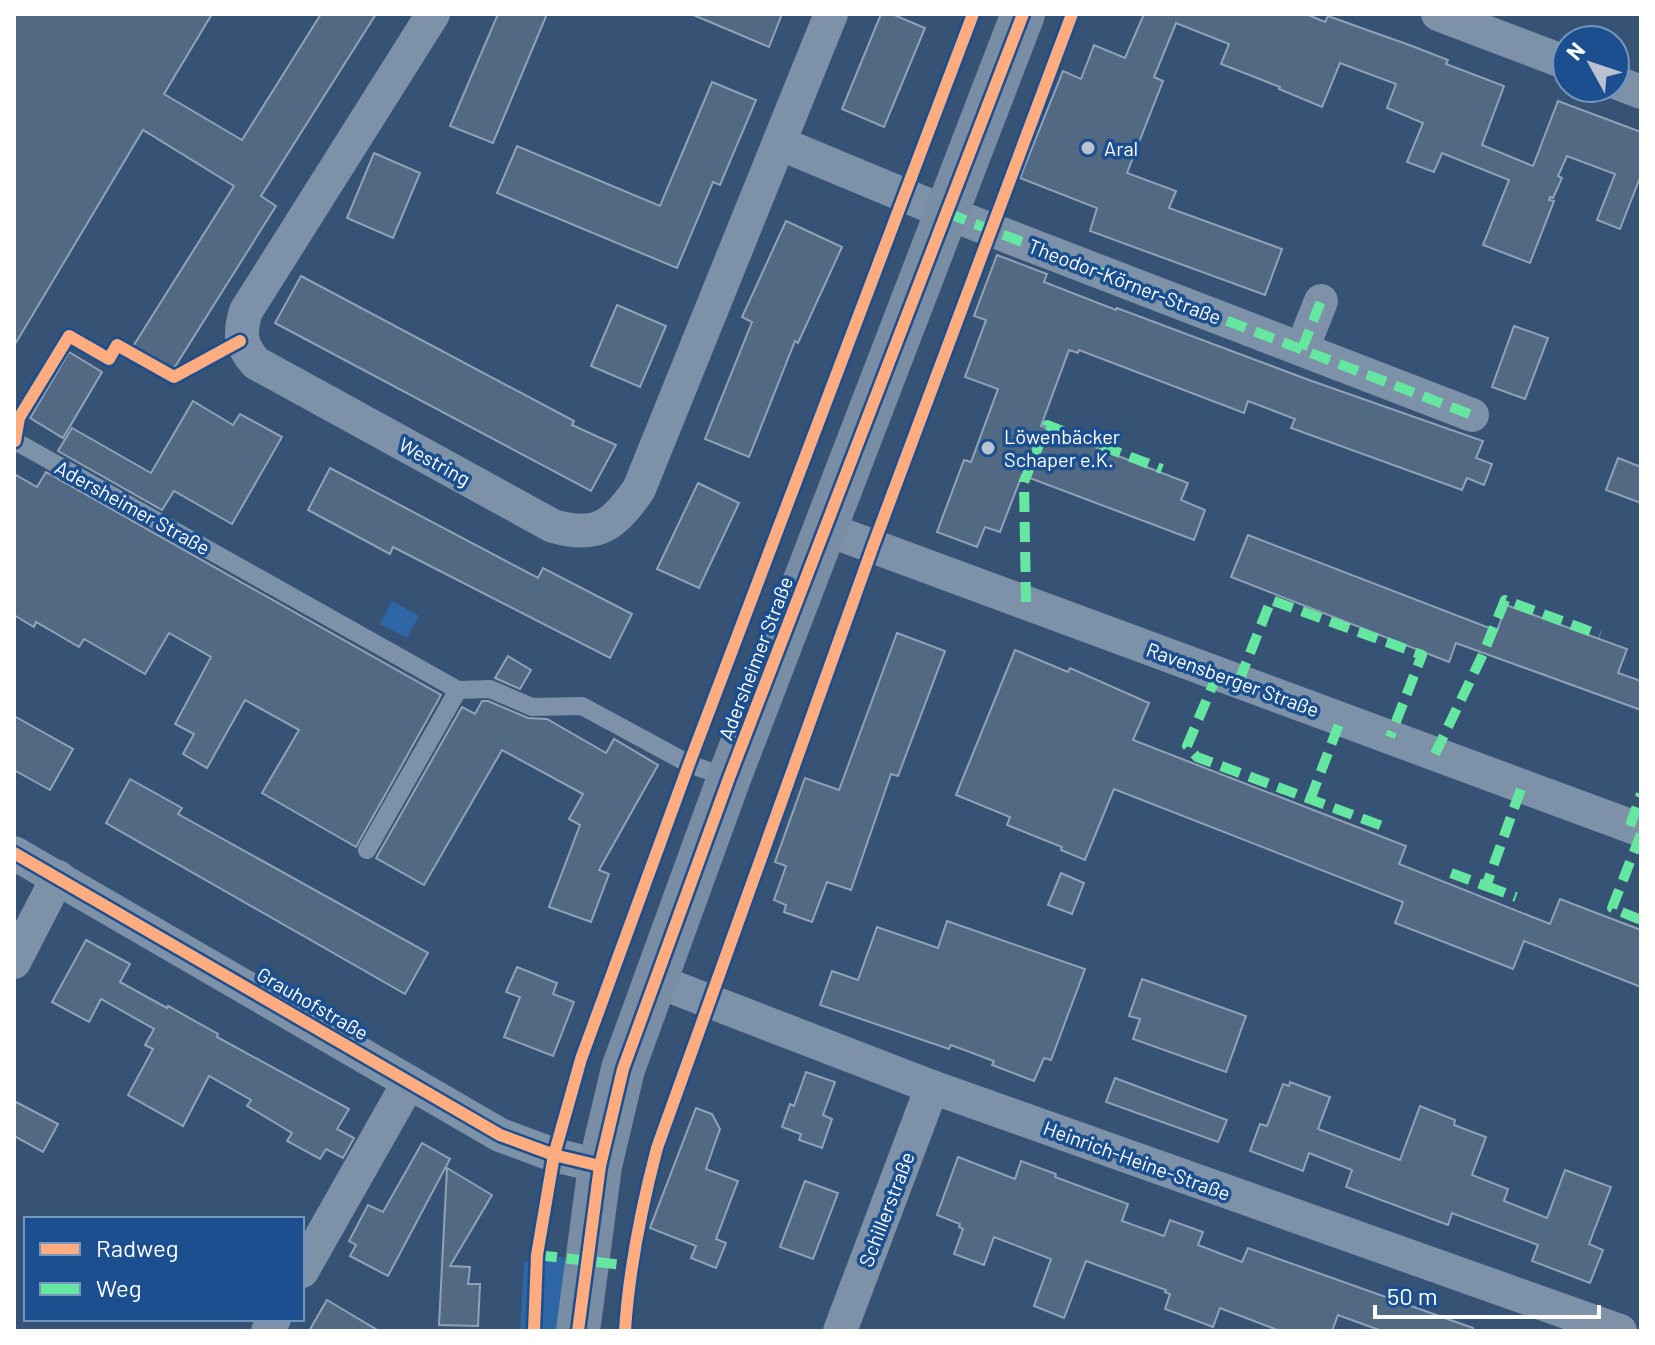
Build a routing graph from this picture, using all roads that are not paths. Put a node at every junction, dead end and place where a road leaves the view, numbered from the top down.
1 (433, 14) edge
2 (831, 14) edge
3 (1023, 14) edge
4 (1438, 14) edge
5 (1551, 57) edge
6 (779, 143) junction
7 (947, 213) junction
8 (1321, 301) dead end
9 (1302, 349) junction
10 (1472, 415) dead end
11 (14, 443) edge
12 (826, 529) junction
13 (458, 690) junction
14 (729, 778) junction
15 (1641, 830) edge
16 (367, 850) dead end
17 (14, 853) edge
18 (58, 877) junction
19 (14, 962) edge
20 (657, 981) junction
21 (409, 1082) junction
22 (932, 1087) junction
23 (600, 1166) junction
24 (304, 1267) edge
25 (578, 1331) edge
26 (840, 1331) edge
27 (1620, 1331) edge

1 - 6 street, Westring
2 - 6 street, Westring
3 - 7 main road, Adersheimer Straße
4 - 5 street
6 - 7 street
7 - 9 street, Theodor-Körner-Straße
7 - 12 main road, Adersheimer Straße
8 - 9 street
9 - 10 street, Theodor-Körner-Straße
11 - 13 lane, Adersheimer Straße
12 - 14 main road, Adersheimer Straße
12 - 15 street, Ravensberger Straße
13 - 14 lane, Adersheimer Straße
13 - 16 lane
14 - 20 main road, Adersheimer Straße
17 - 18 street, Grauhofstraße
18 - 19 street
18 - 21 street, Grauhofstraße
20 - 22 street, Heinrich-Heine-Straße
20 - 23 main road, Adersheimer Straße
21 - 23 street, Grauhofstraße
21 - 24 street
22 - 26 street, Schillerstraße
22 - 27 street, Heinrich-Heine-Straße
23 - 25 main road, Adersheimer Straße

